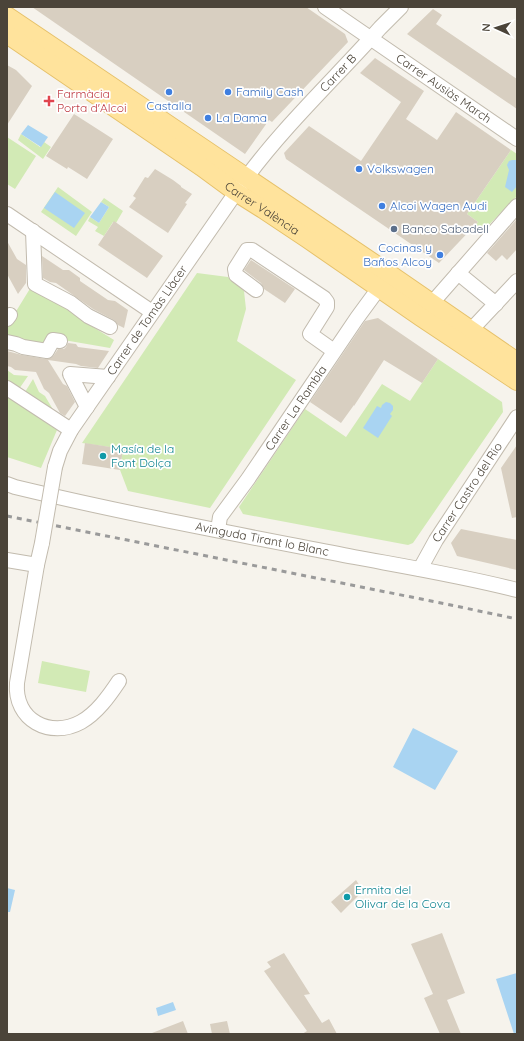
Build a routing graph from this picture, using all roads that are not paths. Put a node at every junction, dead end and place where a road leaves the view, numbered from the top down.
1 (326, 7) edge
2 (401, 7) edge
3 (7, 16) edge
4 (7, 34) edge
5 (371, 38) junction
6 (517, 139) edge
7 (241, 185) junction
8 (517, 206) edge
9 (7, 214) edge
10 (33, 231) junction
11 (458, 273) junction
12 (517, 281) edge
13 (379, 288) junction
14 (256, 290) dead end
15 (432, 303) junction
16 (496, 304) junction
17 (152, 312) junction
18 (110, 327) dead end
19 (471, 330) junction
20 (60, 341) dead end
21 (7, 342) edge
22 (334, 351) junction
23 (517, 362) edge
24 (108, 377) junction
25 (517, 381) edge
26 (7, 388) edge
27 (87, 407) junction
28 (517, 417) edge
29 (71, 430) junction
30 (7, 484) edge
31 (218, 530) junction
32 (7, 560) edge
33 (38, 565) junction
34 (420, 569) junction
35 (517, 590) edge
36 (119, 681) dead end

1 - 5 street, Carrer Ausiàs March
2 - 5 street, Carrer B
3 - 7 main road, Carrer València
4 - 7 main road, Carrer València
5 - 6 street, Carrer Ausiàs March
5 - 7 street, Carrer B
7 - 13 main road, Carrer València
7 - 15 main road, Carrer València
7 - 17 street, Carrer de Tomàs Llàcer
8 - 11 street
9 - 10 street
10 - 17 street
10 - 18 street
11 - 15 street
11 - 16 street
12 - 16 street
13 - 22 street, Carrer La Rambla
13 - 25 main road, Carrer València
14 - 22 street
15 - 19 main road, Carrer València
16 - 19 street
17 - 24 street, Carrer de Tomàs Llàcer
19 - 23 main road, Carrer València
20 - 21 street
22 - 31 street, Carrer La Rambla
24 - 27 street, Carrer de Tomàs Llàcer
24 - 27 street
26 - 29 street
27 - 29 street, Carrer de Tomàs Llàcer
28 - 34 street, Carrer Castro del Rio
29 - 33 street, Carrer de Tomàs Llàcer, bridge
30 - 31 street, Avinguda Tirant lo Blanc
31 - 34 street, Avinguda Tirant lo Blanc
32 - 33 street
33 - 36 street, Carrer de Tomàs Llàcer
34 - 35 street, Avinguda Tirant lo Blanc

